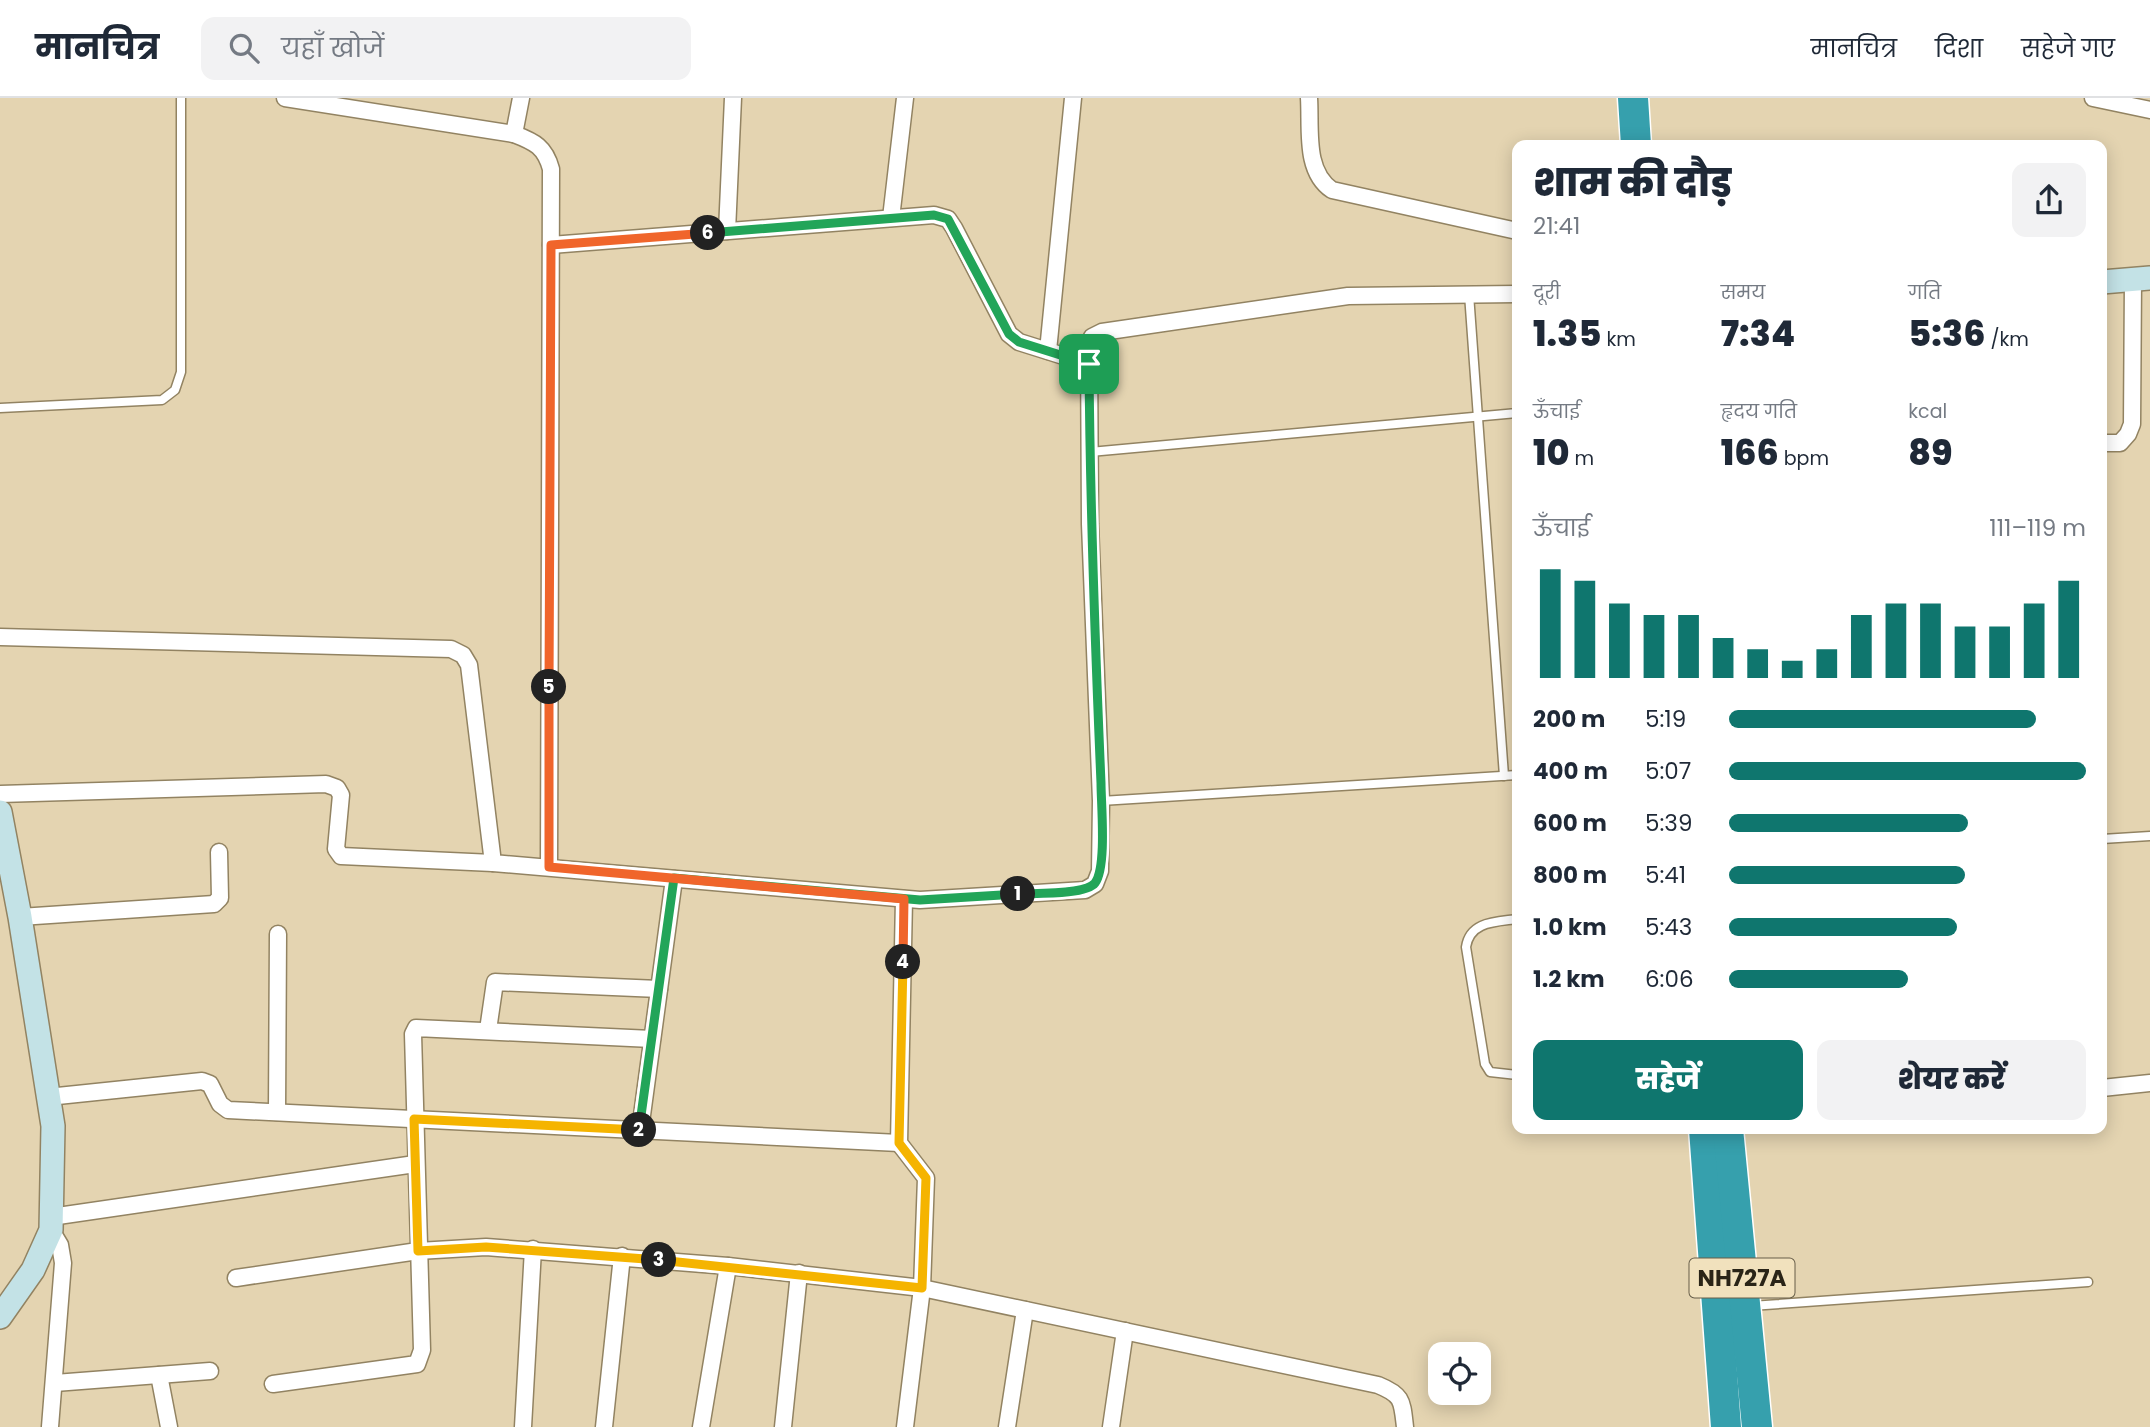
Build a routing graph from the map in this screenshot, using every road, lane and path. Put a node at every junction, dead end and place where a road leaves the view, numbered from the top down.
1 (181, 98) edge
2 (521, 98) edge
3 (733, 98) edge
4 (905, 98) edge
5 (1073, 98) edge
6 (1309, 98) edge
7 (1633, 98) edge
8 (1653, 98) edge
9 (2092, 98) edge
10 (294, 99) edge
11 (2150, 110) edge
12 (514, 134) junction
13 (1636, 140) edge
14 (1657, 140) edge
15 (891, 218) junction
16 (1512, 230) edge
17 (727, 231) junction
18 (551, 245) junction
19 (2142, 278) edge
20 (2107, 282) edge
21 (1512, 293) edge
22 (1469, 294) junction
23 (1048, 351) junction
24 (1089, 364) junction
25 (0, 408) edge
26 (1512, 413) edge
27 (1478, 416) junction
28 (2107, 443) edge
29 (1090, 452) junction
30 (0, 637) edge
31 (1512, 775) edge
32 (1504, 776) junction
33 (0, 794) edge
34 (1101, 801) junction
35 (0, 812) edge
36 (2150, 836) edge
37 (2107, 839) edge
38 (219, 852) dead end
39 (494, 863) junction
40 (549, 867) junction
41 (674, 878) junction
42 (904, 899) junction
43 (20, 917) junction
44 (1512, 920) edge
45 (278, 934) dead end
46 (659, 989) junction
47 (488, 1030) junction
48 (652, 1039) junction
49 (1512, 1075) edge
50 (2150, 1083) edge
51 (2107, 1087) edge
52 (48, 1097) junction
53 (277, 1112) junction
54 (414, 1119) junction
55 (640, 1130) junction
56 (1704, 1134) edge
57 (1728, 1134) edge
58 (899, 1143) junction
59 (415, 1164) junction
60 (51, 1224) junction
61 (533, 1248) junction
62 (418, 1251) junction
63 (622, 1256) junction
64 (728, 1266) junction
65 (799, 1273) junction
66 (236, 1278) dead end
67 (2088, 1282) dead end
68 (922, 1288) junction
69 (1744, 1306) junction
70 (1025, 1310) junction
71 (0, 1317) edge
72 (1125, 1331) junction
73 (209, 1371) dead end
74 (159, 1375) junction
75 (55, 1383) junction
76 (273, 1384) dead end
77 (50, 1427) edge
78 (169, 1427) edge
79 (523, 1427) edge
80 (604, 1427) edge
81 (701, 1427) edge
82 (783, 1427) edge
83 (905, 1427) edge
84 (1007, 1427) edge
85 (1111, 1427) edge
86 (1405, 1427) edge
87 (1726, 1427) edge
88 (1757, 1427) edge

1 - 25 lane
2 - 12 street
3 - 17 street
4 - 15 street
5 - 23 street
6 - 16 street
7 - 13 highway
8 - 14 highway
9 - 11 street
10 - 12 street
12 - 18 street
15 - 17 street
15 - 23 street
17 - 18 street
18 - 40 street
19 - 20 street
19 - 28 street
21 - 22 street
22 - 24 street
22 - 27 lane
23 - 24 street
24 - 29 street
26 - 27 lane
27 - 29 lane
27 - 32 lane
29 - 34 street
30 - 39 street
31 - 32 lane
32 - 34 lane
33 - 39 street
34 - 42 street
35 - 43 street
36 - 37 lane
38 - 43 street
39 - 40 street
40 - 41 street
41 - 42 street
41 - 46 street
42 - 58 street
43 - 52 street
44 - 49 lane
45 - 53 street
46 - 47 street
46 - 48 street
47 - 48 street
47 - 54 street
48 - 55 street
50 - 51 street
52 - 53 street
52 - 60 street
53 - 54 street
54 - 55 street
54 - 59 street
55 - 58 street
56 - 87 highway, NH727A
57 - 69 highway, NH727A
58 - 68 street
59 - 60 street
59 - 62 street
60 - 71 street
60 - 75 street
61 - 62 street
61 - 63 street
61 - 79 street
62 - 66 street
62 - 76 street
63 - 64 street
63 - 80 street
64 - 65 street
64 - 81 street
65 - 68 street
65 - 82 street
67 - 69 lane
68 - 70 street
68 - 83 street
69 - 88 highway, NH727A
70 - 72 street
70 - 84 street
72 - 85 street
72 - 86 street
73 - 74 street
74 - 75 street
74 - 78 street
75 - 77 street

